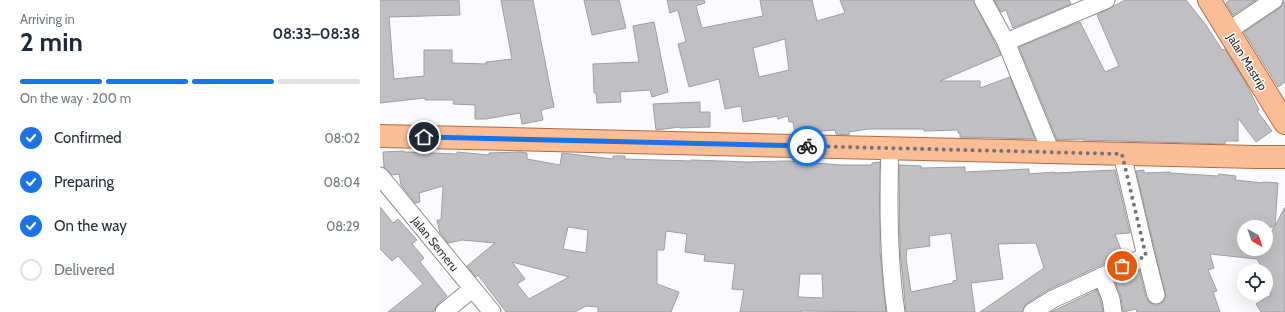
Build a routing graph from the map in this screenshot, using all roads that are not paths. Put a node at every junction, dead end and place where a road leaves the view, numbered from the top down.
1 (983, 0) edge
2 (1106, 0) edge
3 (1209, 0) edge
4 (1274, 0) edge
5 (1228, 31) junction
6 (1006, 42) junction
7 (1285, 124) edge
8 (380, 136) edge
9 (890, 148) junction
10 (1050, 152) junction
11 (1122, 154) junction
12 (1255, 157) junction
13 (1285, 157) edge
14 (1285, 167) edge
15 (380, 176) edge
16 (1146, 256) junction
17 (1102, 276) junction
18 (472, 288) junction
19 (1156, 295) dead end
20 (444, 312) edge
21 (492, 312) edge
22 (896, 312) edge
23 (1032, 312) edge
24 (1113, 312) edge

1 - 6 street
2 - 6 street
3 - 5 main road, Jalan Mastrip
4 - 5 street
5 - 7 main road, Jalan Mastrip
6 - 10 street
8 - 9 main road
9 - 10 main road
9 - 22 street
10 - 11 main road
11 - 12 main road
11 - 16 street
12 - 13 main road
12 - 14 main road
15 - 18 street, Jalan Semeru
16 - 17 street
16 - 19 street
17 - 23 street
17 - 24 street
18 - 20 street
18 - 21 street, Jalan Semeru

